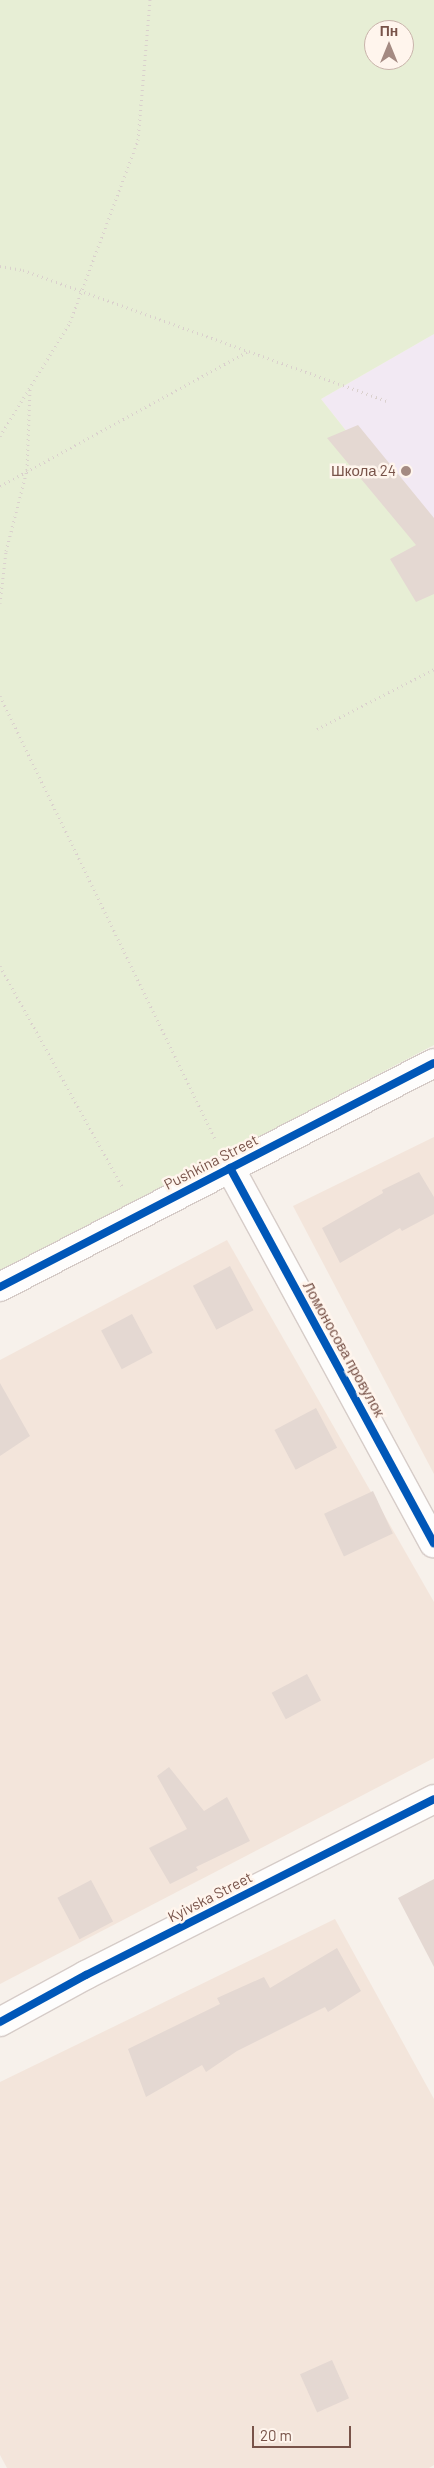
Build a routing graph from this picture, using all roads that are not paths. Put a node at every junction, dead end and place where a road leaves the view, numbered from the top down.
1 (434, 1063) edge
2 (230, 1168) junction
3 (0, 1287) edge
4 (434, 1543) edge
5 (434, 1799) edge
6 (0, 2022) edge

1 - 2 street, Pushkina Street
2 - 3 street, Pushkina Street
2 - 4 street, Ломоносова провулок
5 - 6 street, Kyivska Street

